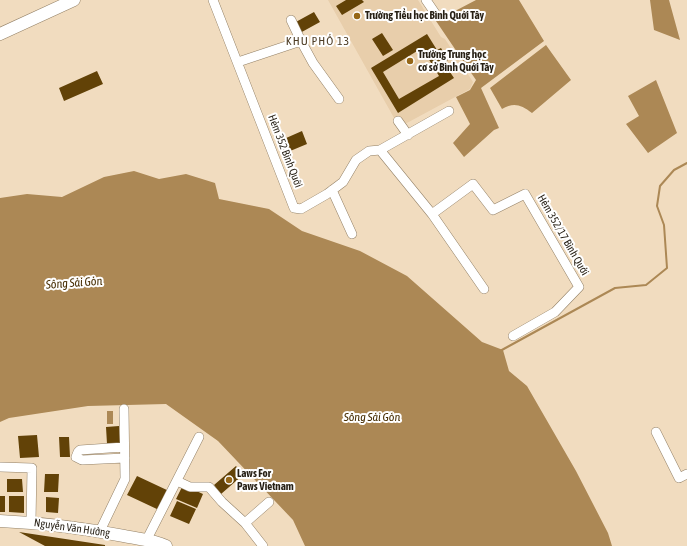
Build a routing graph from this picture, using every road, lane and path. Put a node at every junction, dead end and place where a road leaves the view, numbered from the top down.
1 (74, 0) edge
2 (214, 0) edge
3 (426, 0) edge
4 (437, 16) dead end
5 (291, 20) dead end
6 (0, 34) edge
7 (301, 41) junction
8 (238, 62) junction
9 (340, 99) dead end
10 (449, 111) dead end
11 (398, 121) dead end
12 (408, 135) junction
13 (380, 150) junction
14 (332, 190) junction
15 (432, 214) junction
16 (352, 234) dead end
17 (484, 289) dead end
18 (513, 336) dead end
19 (124, 409) dead end
20 (656, 432) dead end
21 (199, 437) dead end
22 (124, 447) junction
23 (125, 458) junction
24 (0, 467) edge
25 (687, 474) edge
26 (177, 480) junction
27 (269, 502) dead end
28 (0, 522) edge
29 (31, 522) junction
30 (245, 523) junction
31 (100, 531) junction
32 (146, 540) junction
33 (166, 546) edge
34 (263, 546) edge

1 - 6 main road
2 - 8 street, Hẻm 352 Bình Quới
3 - 4 street
5 - 7 street
7 - 8 street
7 - 9 street
8 - 14 street, Hẻm 352 Bình Quới
10 - 12 street, Hẻm 352 Bình Quới
11 - 12 street
12 - 13 street, Hẻm 352 Bình Quới
13 - 14 street, Hẻm 352 Bình Quới
13 - 15 street
14 - 16 street
15 - 17 street
15 - 18 street, Hẻm 352/17 Bình Quới
19 - 22 street
20 - 25 street
21 - 26 street
22 - 23 street
22 - 23 street
23 - 31 street
24 - 29 street
26 - 30 street
26 - 32 street
27 - 30 street
28 - 29 main road, Nguyễn Văn Hưởng
29 - 31 main road, Nguyễn Văn Hưởng
30 - 34 street
31 - 32 main road, Nguyễn Văn Hưởng
32 - 33 main road, Nguyễn Văn Hưởng

